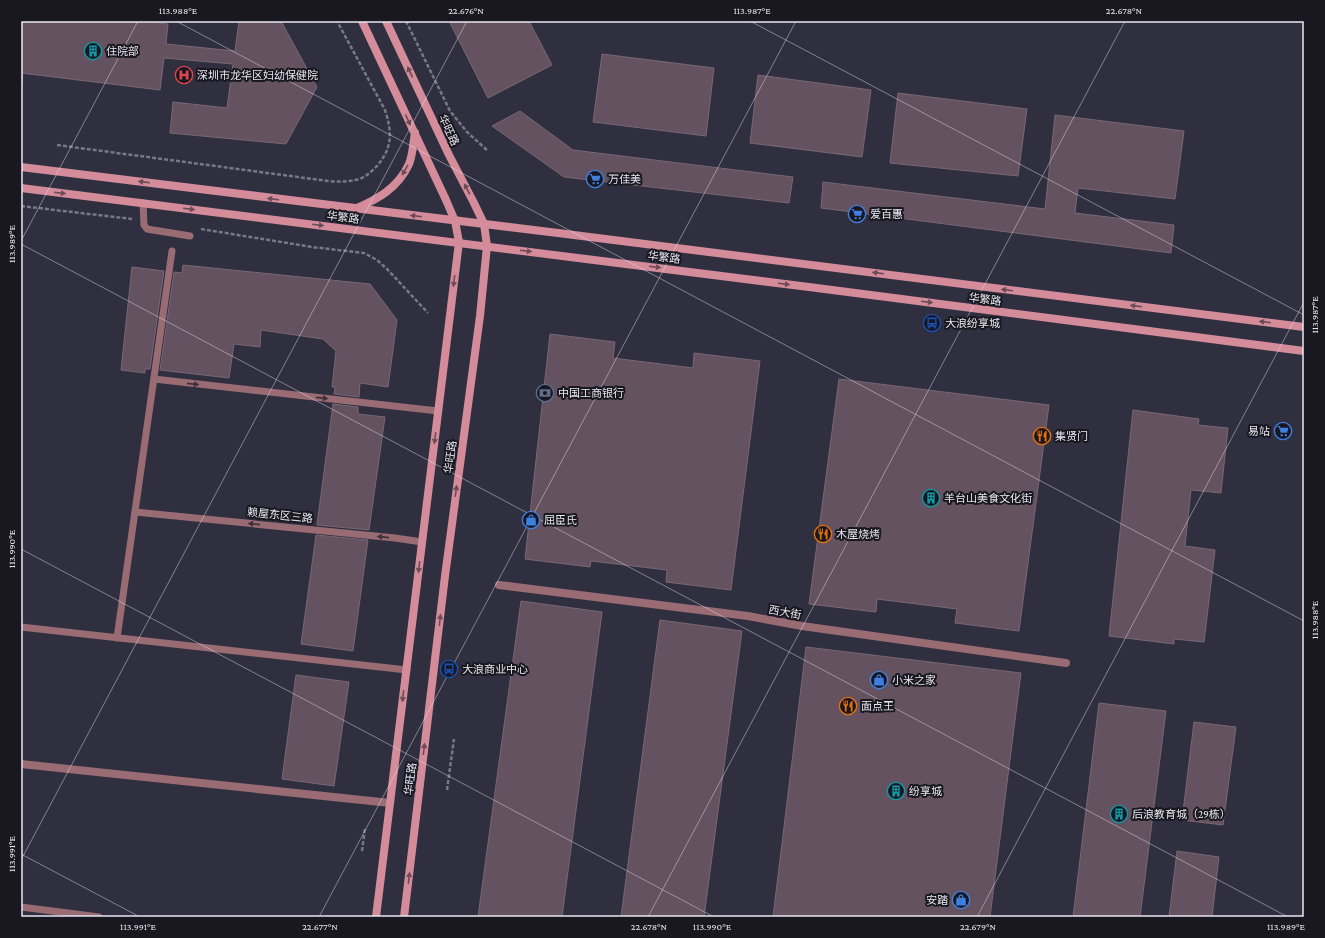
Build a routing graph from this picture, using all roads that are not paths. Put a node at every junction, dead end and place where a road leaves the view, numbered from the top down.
1 (362, 21) edge
2 (386, 21) edge
3 (415, 133) junction
4 (21, 167) edge
5 (21, 188) edge
6 (143, 203) junction
7 (355, 209) junction
8 (455, 221) junction
9 (484, 224) junction
10 (190, 236) dead end
11 (459, 242) junction
12 (487, 246) junction
13 (172, 251) dead end
14 (1304, 327) edge
15 (1304, 352) edge
16 (154, 379) junction
17 (438, 411) junction
18 (135, 512) junction
19 (422, 542) junction
20 (500, 585) dead end
21 (21, 627) edge
22 (117, 638) junction
23 (1066, 663) dead end
24 (406, 670) junction
25 (21, 764) edge
26 (390, 804) junction
27 (21, 907) edge
28 (99, 917) edge
29 (376, 917) edge
30 (404, 917) edge

1 -> 3 main road, 华旺路
9 -> 2 main road, 华旺路
3 -> 7 main road
3 - 8 main road, 华旺路
7 -> 4 main road, 华繁路
5 -> 6 main road, 华繁路
6 - 10 lane
6 -> 11 main road, 华繁路
8 -> 7 main road, 华繁路
8 - 9 main road, 华繁路
8 - 11 main road, 华旺路
9 - 12 main road, 华旺路
14 -> 9 main road, 华繁路
11 - 12 main road, 华繁路
11 -> 17 main road, 华旺路
12 -> 15 main road, 华繁路
30 -> 12 main road, 华旺路
13 - 16 lane
16 -> 17 lane
16 - 18 lane
17 -> 19 main road, 华旺路
19 -> 18 lane, 赖屋东区三路
18 - 22 lane
19 -> 24 main road, 华旺路
20 - 23 street, 西大街
21 - 22 lane
22 - 24 lane
24 -> 26 main road, 华旺路
25 - 26 street
26 - 29 main road, 华旺路
27 - 28 lane

